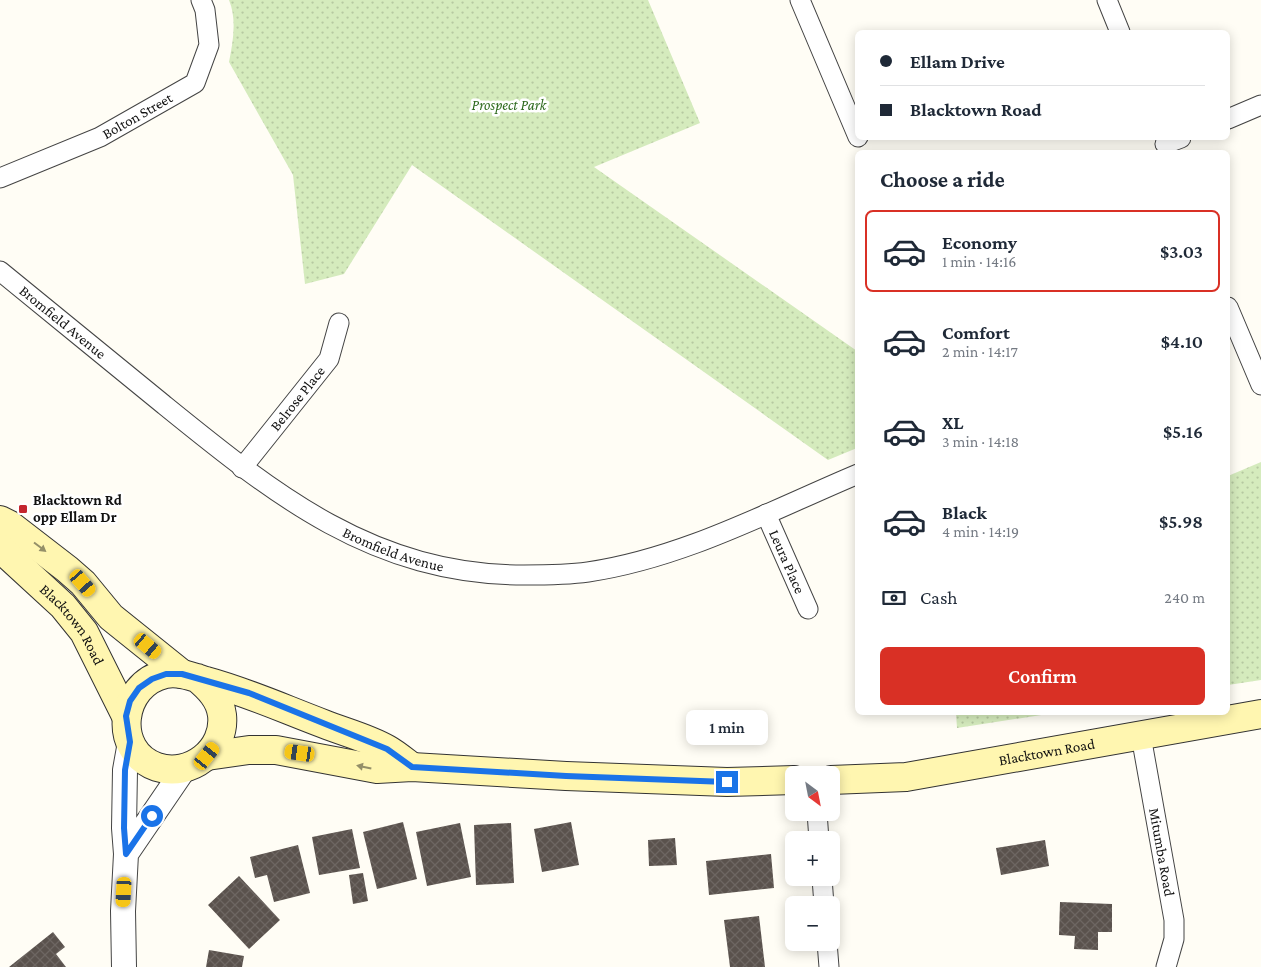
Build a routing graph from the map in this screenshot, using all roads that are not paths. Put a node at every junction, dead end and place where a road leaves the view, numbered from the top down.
1 (201, 0) edge
2 (800, 0) edge
3 (1107, 0) edge
4 (1119, 30) edge
5 (1261, 105) edge
6 (1230, 118) edge
7 (855, 130) edge
8 (0, 178) edge
9 (0, 271) edge
10 (1230, 318) edge
11 (339, 323) dead end
12 (1261, 385) edge
13 (242, 468) junction
14 (855, 475) edge
15 (766, 514) junction
16 (0, 520) edge
17 (0, 548) edge
18 (808, 609) dead end
19 (190, 676) junction
20 (1261, 714) edge
21 (126, 716) junction
22 (1141, 736) junction
23 (130, 742) junction
24 (195, 762) junction
25 (412, 767) junction
26 (785, 780) edge
27 (840, 780) edge
28 (126, 854) junction
29 (828, 951) edge
30 (124, 967) edge
31 (829, 967) edge
32 (1166, 967) edge

1 - 8 street, Bolton Street
2 - 7 street
3 - 4 street
5 - 6 street
9 - 13 street, Bromfield Avenue
10 - 12 street
11 - 13 street, Belrose Place
13 - 15 street, Bromfield Avenue
14 - 15 street, Bromfield Avenue
15 - 18 street, Leura Place
16 -> 19 main road, Blacktown Road
17 - 21 main road, Blacktown Road
19 - 21 main road
19 - 24 main road
19 - 25 main road, Blacktown Road
20 - 22 main road, Blacktown Road
21 - 23 main road
22 - 27 main road, Blacktown Road
22 - 32 street, Mitumba Road
23 - 24 main road
23 - 28 street
25 -> 24 main road
24 - 28 street
25 - 26 main road
28 - 30 street
29 - 31 street

